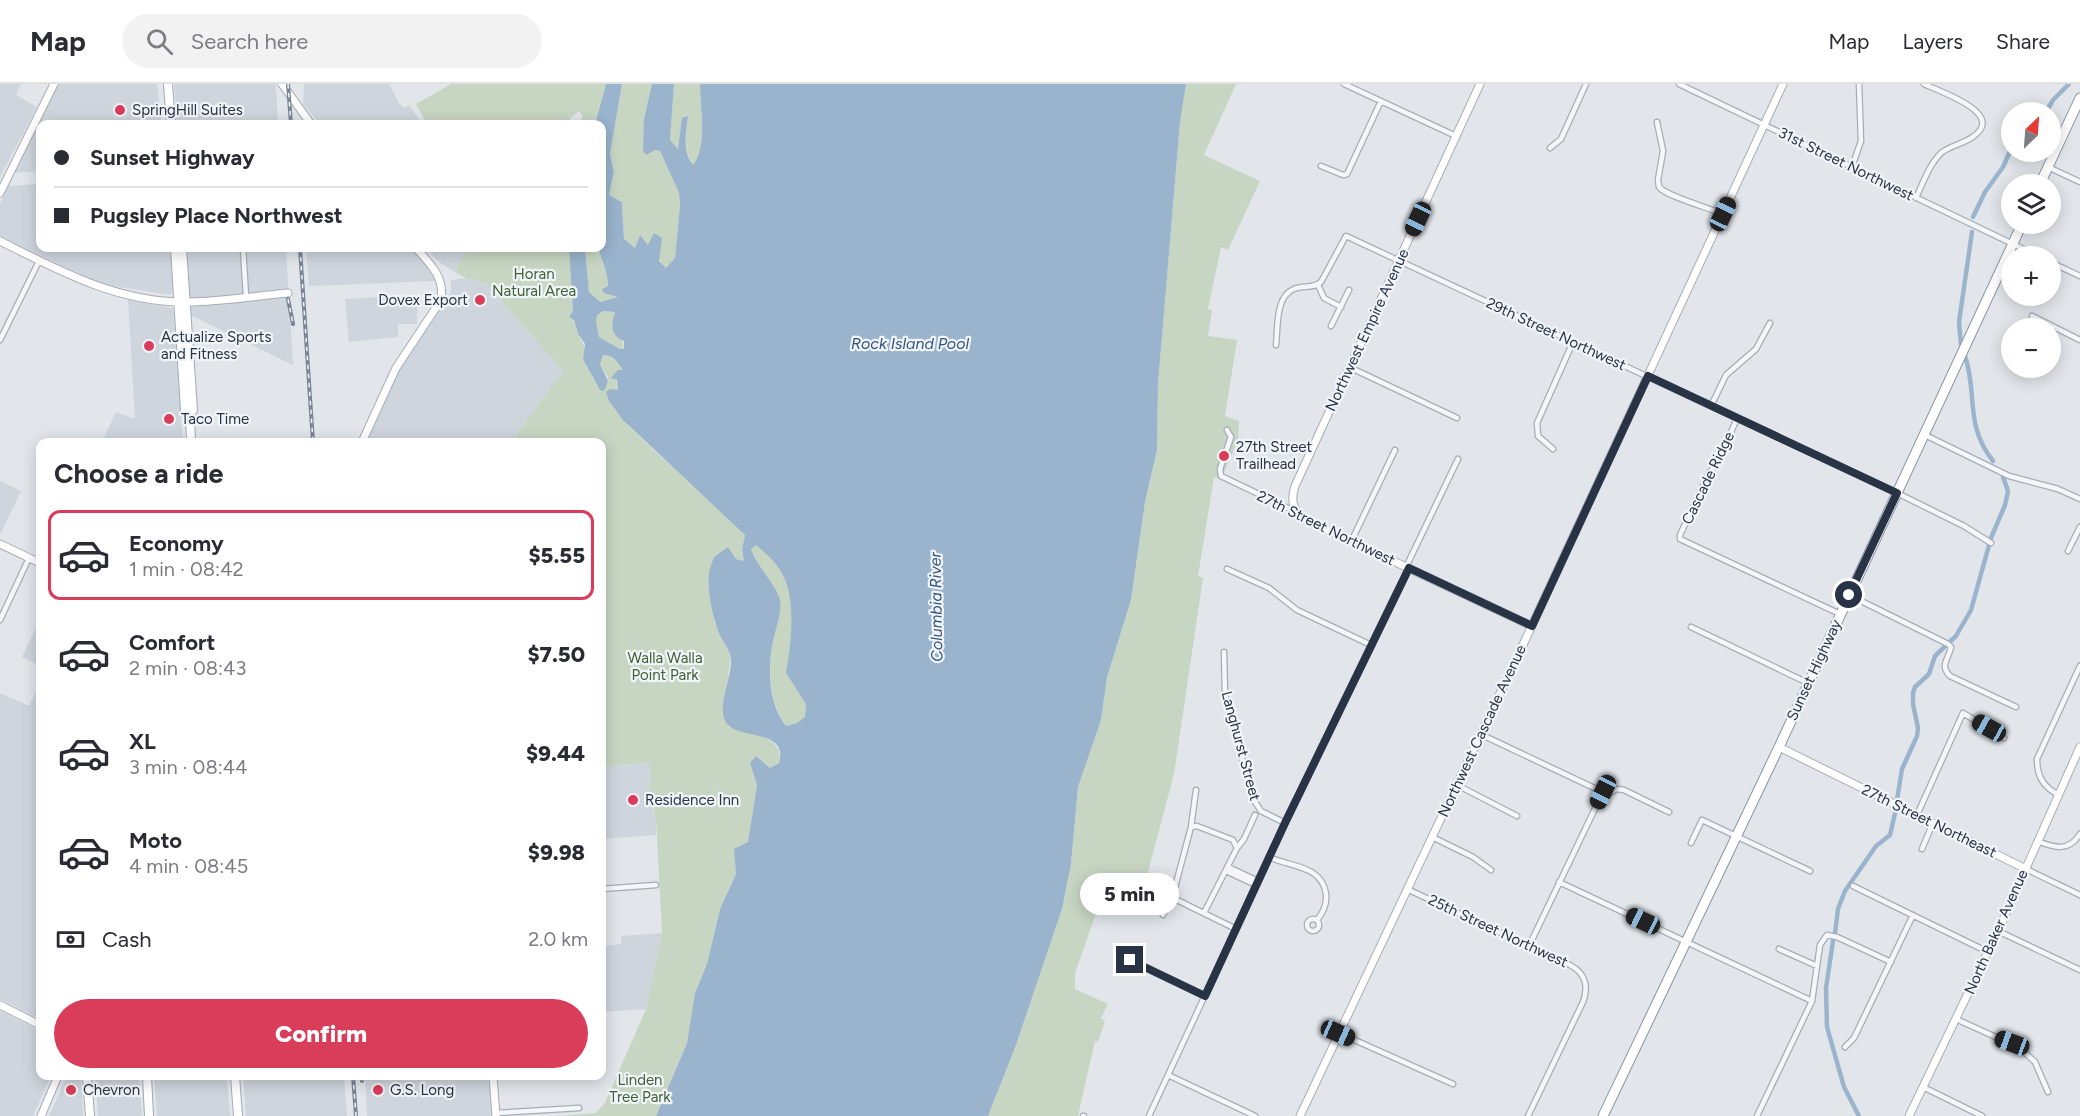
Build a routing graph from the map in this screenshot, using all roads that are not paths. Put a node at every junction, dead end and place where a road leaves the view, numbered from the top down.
1 (54, 84) edge
2 (168, 84) edge
3 (282, 84) edge
4 (1344, 84) edge
5 (1480, 84) edge
6 (1586, 84) edge
7 (1679, 84) edge
8 (1783, 84) edge
9 (1859, 84) edge
10 (1924, 84) edge
11 (2080, 98) edge
12 (1381, 101) junction
13 (36, 120) edge
14 (36, 120) edge
15 (171, 120) edge
16 (308, 120) edge
17 (1657, 123) dead end
18 (1765, 125) junction
19 (1456, 136) junction
20 (1550, 148) dead end
21 (1321, 166) dead end
22 (1852, 167) junction
23 (2048, 167) junction
24 (2045, 174) edge
25 (2080, 182) edge
26 (0, 193) edge
27 (1916, 198) junction
28 (1723, 214) junction
29 (2017, 234) edge
30 (0, 241) edge
31 (2012, 244) junction
32 (2016, 246) edge
33 (176, 252) edge
34 (182, 252) edge
35 (243, 252) edge
36 (419, 252) edge
37 (1399, 260) junction
38 (39, 261) junction
39 (2061, 267) edge
40 (2080, 276) edge
41 (1318, 285) junction
42 (1349, 290) dead end
43 (288, 293) dead end
44 (246, 296) junction
45 (182, 302) junction
46 (1341, 307) junction
47 (2032, 316) dead end
48 (1770, 323) dead end
49 (1331, 326) dead end
50 (0, 340) edge
51 (2080, 340) edge
52 (1573, 342) junction
53 (1276, 345) dead end
54 (1349, 367) junction
55 (1648, 376) junction
56 (1711, 406) junction
57 (1457, 418) dead end
58 (1737, 418) junction
59 (1227, 430) dead end
60 (1924, 435) junction
61 (191, 438) edge
62 (364, 438) edge
63 (1553, 449) dead end
64 (1395, 450) dead end
65 (1458, 459) dead end
66 (1897, 493) junction
67 (2080, 499) edge
68 (1296, 512) junction
69 (2080, 527) edge
70 (1351, 542) junction
71 (1991, 543) dead end
72 (0, 544) edge
73 (2068, 551) dead end
74 (29, 558) junction
75 (36, 561) edge
76 (1227, 568) dead end
77 (1407, 568) junction
78 (1849, 595) junction
79 (3, 608) edge
80 (1840, 614) junction
81 (0, 620) edge
82 (1532, 626) junction
83 (1691, 627) dead end
84 (1371, 645) junction
85 (1224, 652) dead end
86 (2080, 666) edge
87 (1808, 683) junction
88 (2016, 707) dead end
89 (1480, 734) junction
90 (2004, 738) dead end
91 (1779, 747) junction
92 (2080, 747) edge
93 (2072, 764) junction
94 (2080, 767) edge
95 (1457, 785) junction
96 (1196, 790) dead end
97 (1603, 792) junction
98 (2058, 795) junction
99 (1669, 812) dead end
100 (1255, 815) dead end
101 (1917, 815) junction
102 (1516, 816) dead end
103 (1285, 823) junction
104 (1933, 823) junction
105 (1191, 827) junction
106 (2080, 834) edge
107 (1737, 836) junction
108 (1432, 837) junction
109 (2037, 841) junction
110 (1691, 843) dead end
111 (1238, 848) junction
112 (1922, 849) dead end
113 (1269, 857) junction
114 (2024, 868) junction
115 (1227, 869) junction
116 (1491, 870) dead end
117 (1810, 871) dead end
118 (1559, 882) junction
119 (1257, 883) junction
120 (656, 885) dead end
121 (1853, 886) dead end
122 (606, 889) edge
123 (1407, 889) junction
124 (2080, 895) edge
125 (1175, 899) junction
126 (1204, 913) junction
127 (1163, 915) dead end
128 (1913, 915) junction
129 (1317, 920) dead end
130 (1236, 929) junction
131 (1998, 931) junction
132 (1686, 942) junction
133 (1529, 946) junction
134 (1779, 949) dead end
135 (1988, 951) junction
136 (1119, 955) dead end
137 (1891, 962) junction
138 (1817, 966) junction
139 (2080, 970) edge
140 (1205, 996) junction
141 (1812, 1000) junction
142 (0, 1005) edge
143 (1956, 1018) junction
144 (36, 1022) edge
145 (1338, 1033) junction
146 (1845, 1047) dead end
147 (1168, 1075) junction
148 (56, 1080) edge
149 (87, 1080) edge
150 (147, 1080) edge
151 (235, 1080) edge
152 (493, 1080) edge
153 (1453, 1084) dead end
154 (1923, 1087) junction
155 (2048, 1092) dead end
156 (579, 1108) dead end
157 (496, 1114) edge
158 (41, 1116) edge
159 (90, 1116) edge
160 (149, 1116) edge
161 (238, 1116) edge
162 (1149, 1116) edge
163 (1255, 1116) edge
164 (1300, 1116) edge
165 (1528, 1116) edge
166 (1603, 1116) edge
167 (1758, 1116) edge
168 (1909, 1116) edge
169 (1982, 1116) edge

1 - 13 street
2 - 15 main road
3 - 16 street
4 - 12 street
5 - 19 street, Northwest Empire Avenue
6 - 20 street
7 - 18 street, 31st Street Northwest
8 - 18 street, Northwest Cascade Avenue
9 - 22 street
10 - 27 street
11 - 23 highway
12 - 19 street
12 - 21 street
14 - 26 street
17 - 28 street
18 - 22 street, 31st Street Northwest
18 - 28 street, Northwest Cascade Avenue
19 - 37 street, Northwest Empire Avenue
22 - 27 street, 31st Street Northwest
23 - 24 highway
23 - 25 street
27 - 31 street, 31st Street Northwest
28 - 55 street, Northwest Cascade Avenue
29 - 31 highway, Sunset Highway
30 - 38 street
31 - 32 street, 31st Street Northwest
31 - 60 highway, Sunset Highway
33 - 45 main road
34 - 45 main road
35 - 44 street
36 - 62 street
37 - 41 street, 29th Street Northwest
37 - 52 street, 29th Street Northwest
37 - 54 street, Northwest Empire Avenue
38 - 45 street
38 - 50 street
39 - 40 street
41 - 46 street
41 - 53 street
42 - 46 street
43 - 44 street
44 - 45 street
45 - 61 main road
46 - 49 street
47 - 51 street
48 - 56 street
52 - 55 street, 29th Street Northwest
52 - 63 street
54 - 57 street
54 - 68 street, Northwest Empire Avenue
55 - 56 street, 29th Street Northwest
55 - 82 street, Northwest Cascade Avenue
56 - 58 street, 29th Street Northwest
58 - 66 street, 29th Street Northwest
58 - 80 street, Cascade Ridge
59 - 68 street, 27th Street Northwest
60 - 66 highway, Sunset Highway
60 - 67 street
64 - 70 street
65 - 77 street
66 - 71 street, 29th Street Northwest
66 - 78 highway, Sunset Highway
68 - 70 street, 27th Street Northwest
69 - 73 street
70 - 77 street, 27th Street Northwest
72 - 74 street
74 - 75 street
74 - 79 street
76 - 84 street
77 - 82 street, 27th Street Northwest
77 - 84 street
78 - 80 highway, Sunset Highway
78 - 88 street
79 - 81 street
80 - 87 highway, Sunset Highway
82 - 89 street, Northwest Cascade Avenue
83 - 87 street
84 - 103 street
85 - 103 street, Langhurst Street
86 - 98 street
87 - 91 highway, Sunset Highway
89 - 95 street, Northwest Cascade Avenue
89 - 97 street
90 - 101 street
91 - 101 street, 27th Street Northeast
91 - 107 highway, Sunset Highway
92 - 93 street, North Baker Avenue
93 - 94 street
93 - 98 street, North Baker Avenue
95 - 102 street
95 - 108 street, Northwest Cascade Avenue
96 - 105 street
97 - 99 street
97 - 118 street
98 - 109 street, North Baker Avenue
100 - 111 street
101 - 104 street, 27th Street Northeast
103 - 113 street
104 - 112 street
104 - 114 street, 27th Street Northeast
105 - 111 street
105 - 125 street
106 - 109 street
107 - 110 street
107 - 117 street
107 - 132 highway, Sunset Highway
108 - 116 street
108 - 123 street, Northwest Cascade Avenue
109 - 114 street, North Baker Avenue
111 - 115 street
113 - 119 street
113 - 129 street
114 - 124 street, 27th Street Northeast
114 - 131 street, North Baker Avenue
115 - 119 street
115 - 126 street
118 - 132 street
118 - 133 street
119 - 130 street
120 - 122 street
121 - 128 street
123 - 133 street, 25th Street Northwest
123 - 145 street, Northwest Cascade Avenue
125 - 126 street
125 - 127 street
126 - 130 street
128 - 135 street
128 - 137 street
130 - 140 street
131 - 135 street, North Baker Avenue
131 - 139 street
132 - 141 street
132 - 166 highway, Sunset Highway
133 - 165 street, 25th Street Northwest
134 - 138 street
135 - 143 street, North Baker Avenue
136 - 140 street
137 - 138 street
137 - 146 street
138 - 141 street
140 - 147 street
141 - 167 street
142 - 144 street
143 - 154 street, North Baker Avenue
143 - 155 street
145 - 153 street
145 - 164 street, Northwest Cascade Avenue
147 - 162 street
147 - 163 street
148 - 158 street
149 - 159 main road
150 - 160 main road
151 - 161 main road
152 - 157 street
154 - 168 street, North Baker Avenue
154 - 169 street
156 - 157 street

